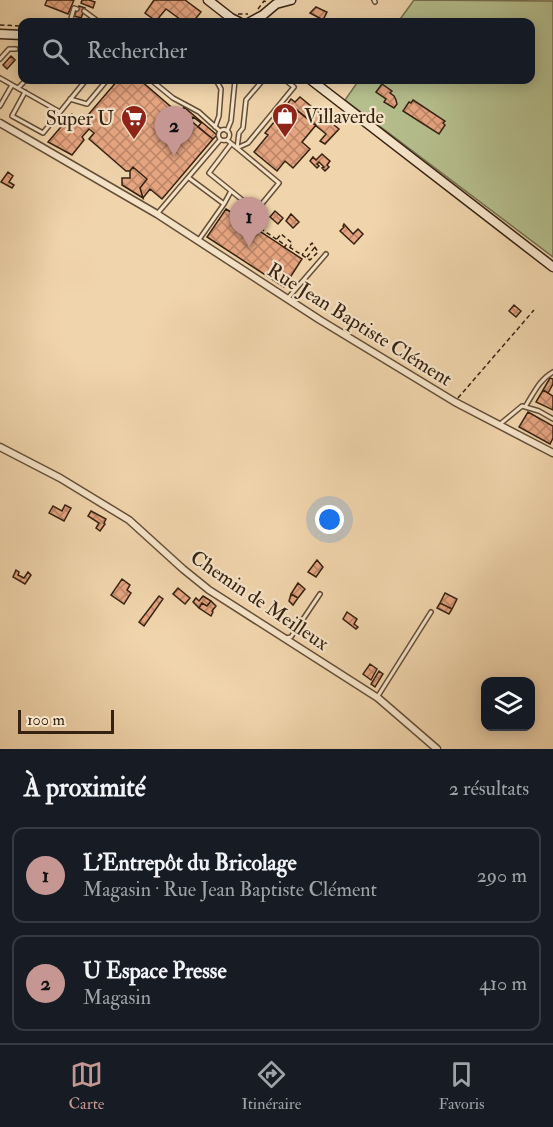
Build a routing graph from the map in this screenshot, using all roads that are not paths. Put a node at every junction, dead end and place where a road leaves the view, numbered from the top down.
1 (208, 0) edge
2 (291, 0) edge
3 (78, 9) dead end
4 (219, 9) junction
5 (84, 11) dead end
6 (71, 18) edge
7 (94, 18) edge
8 (223, 18) edge
9 (231, 18) edge
10 (264, 18) edge
11 (0, 33) edge
12 (18, 35) edge
13 (16, 50) dead end
14 (0, 59) edge
15 (0, 78) edge
16 (22, 84) edge
17 (83, 84) edge
18 (102, 84) edge
19 (156, 84) edge
20 (218, 84) edge
21 (236, 84) edge
22 (260, 84) edge
23 (290, 84) edge
24 (316, 84) edge
25 (12, 85) junction
26 (18, 88) junction
27 (0, 93) edge
28 (25, 93) junction
29 (6, 97) junction
30 (70, 99) junction
31 (0, 106) edge
32 (60, 112) junction
33 (0, 123) edge
34 (215, 127) junction
35 (220, 131) junction
36 (227, 131) junction
37 (220, 140) junction
38 (227, 140) junction
39 (231, 144) junction
40 (237, 148) junction
41 (189, 178) junction
42 (231, 191) junction
43 (224, 204) junction
44 (157, 214) junction
45 (198, 242) junction
46 (326, 254) dead end
47 (553, 267) edge
48 (287, 299) junction
49 (553, 372) edge
50 (525, 406) junction
51 (553, 419) edge
52 (499, 425) junction
53 (0, 447) edge
54 (553, 453) edge
55 (320, 594) dead end
56 (431, 612) dead end
57 (283, 638) junction
58 (378, 698) junction
59 (437, 749) edge

1 - 4 main road
2 - 10 main road
3 - 6 lane
4 - 8 main road
4 - 9 main road
5 - 7 lane
11 - 12 main road
13 - 14 lane
15 - 25 lane
16 - 26 lane
17 - 30 lane
18 - 30 lane
19 - 34 lane
20 - 34 lane
21 - 36 lane
22 - 40 lane
23 - 40 lane
24 - 47 main road
25 - 26 lane
25 - 29 lane
26 - 28 lane
27 - 29 lane
28 - 32 lane
28 - 32 lane
29 - 31 lane
30 - 32 lane
33 - 44 street, Rue Jean Baptiste Clément
34 - 35 lane
35 - 36 lane
35 - 37 lane
36 - 38 lane
37 - 38 lane
37 - 41 lane
38 - 39 lane
39 - 40 lane
39 - 42 lane
40 - 42 lane
41 - 43 lane
41 - 44 lane
42 - 43 lane
43 - 45 lane
44 - 45 street, Rue Jean Baptiste Clément
45 - 48 street, Rue Jean Baptiste Clément
46 - 48 lane
48 - 52 street, Rue Jean Baptiste Clément
49 - 50 lane
50 - 51 lane
50 - 52 lane
52 - 54 street, Rue Jean Baptiste Clément
53 - 57 street, Chemin de Meilleux
55 - 57 lane
56 - 58 lane
57 - 58 street, Chemin de Meilleux
58 - 59 street, Chemin de Meilleux

